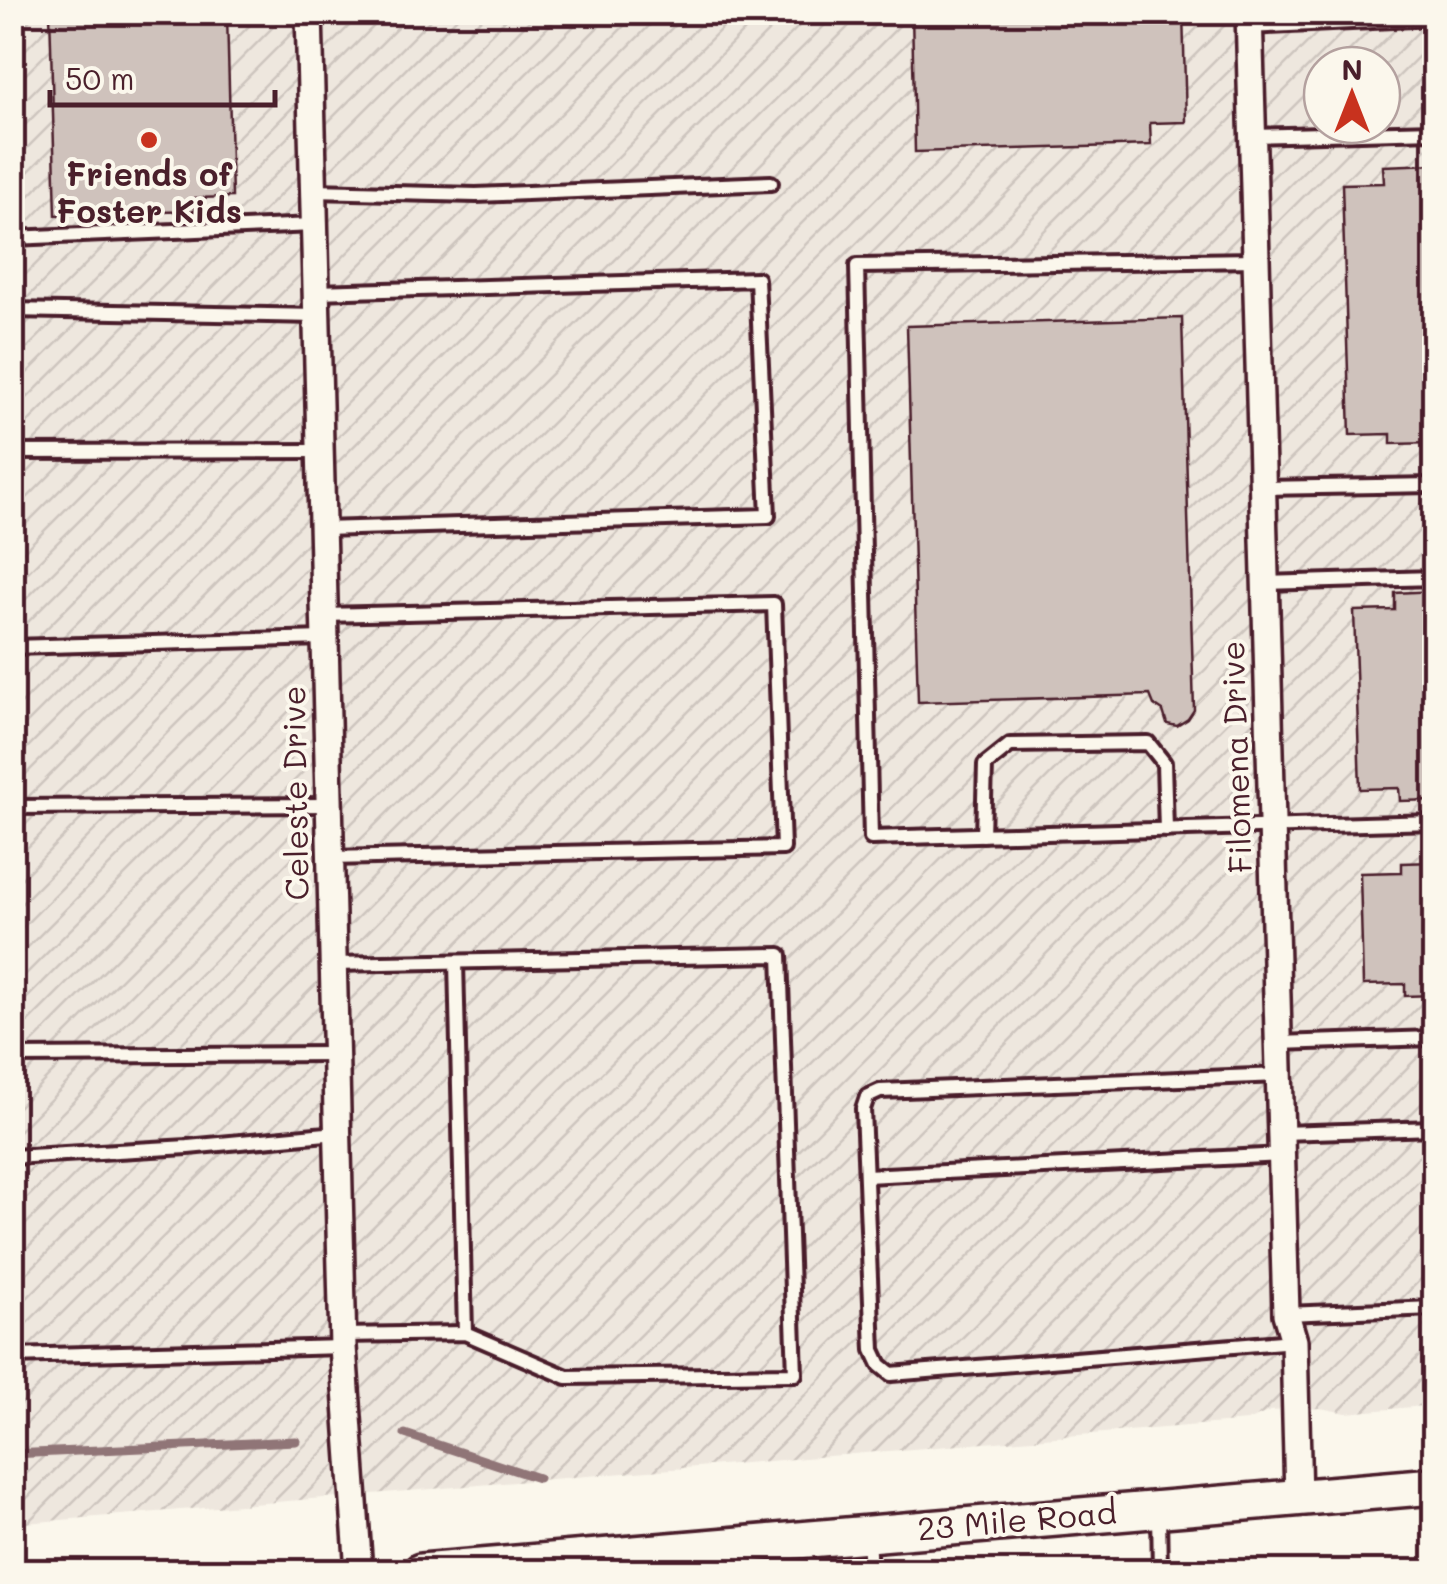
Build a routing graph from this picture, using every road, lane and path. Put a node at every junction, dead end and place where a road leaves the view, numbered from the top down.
1 (309, 12) edge
2 (1434, 18) edge
3 (1249, 20) edge
4 (1434, 131) edge
5 (1252, 136) junction
6 (772, 184) dead end
7 (313, 192) junction
8 (314, 226) junction
9 (12, 238) edge
10 (1256, 260) junction
11 (316, 304) junction
12 (12, 310) edge
13 (320, 451) junction
14 (12, 452) edge
15 (1434, 485) edge
16 (1262, 488) junction
17 (322, 529) junction
18 (1434, 578) edge
19 (1264, 583) junction
20 (324, 626) junction
21 (12, 647) edge
22 (328, 805) junction
23 (12, 807) edge
24 (1434, 822) edge
25 (1271, 827) junction
26 (1166, 830) junction
27 (983, 835) junction
28 (330, 858) junction
29 (456, 962) junction
30 (333, 964) junction
31 (1434, 1038) edge
32 (1278, 1043) junction
33 (336, 1054) junction
34 (12, 1056) edge
35 (1280, 1074) junction
36 (1434, 1128) edge
37 (337, 1132) junction
38 (1282, 1144) junction
39 (12, 1158) edge
40 (866, 1176) junction
41 (1434, 1308) edge
42 (1286, 1314) junction
43 (465, 1333) junction
44 (343, 1341) junction
45 (1294, 1341) junction
46 (12, 1356) edge
47 (1434, 1486) edge
48 (1298, 1498) junction
49 (1159, 1509) junction
50 (868, 1534) junction
51 (573, 1566) edge
52 (359, 1572) edge
53 (421, 1572) edge
54 (870, 1572) edge
55 (1160, 1572) edge

1 - 7 street, Celeste Drive
2 - 3 lane
3 - 5 street, Filomena Drive
4 - 5 lane
5 - 10 street, Filomena Drive
6 - 7 lane
7 - 8 street, Celeste Drive
8 - 9 lane
8 - 11 street, Celeste Drive
10 - 16 street, Filomena Drive
10 - 27 lane
11 - 12 lane
11 - 13 street, Celeste Drive
11 - 17 lane
13 - 14 lane
13 - 17 street, Celeste Drive
15 - 16 lane
16 - 19 street, Filomena Drive
17 - 20 street, Celeste Drive
18 - 19 lane
19 - 25 street, Filomena Drive
20 - 21 lane
20 - 22 street, Celeste Drive
20 - 28 lane
22 - 23 lane
22 - 28 street, Celeste Drive
24 - 25 lane
25 - 26 lane
25 - 32 street, Filomena Drive
26 - 27 lane
26 - 27 lane
28 - 30 street, Celeste Drive
29 - 30 lane
29 - 43 lane
29 - 43 lane
30 - 33 street, Celeste Drive
31 - 32 lane
32 - 35 street, Filomena Drive
33 - 34 lane
33 - 37 street, Celeste Drive
35 - 38 street, Filomena Drive
35 - 40 lane
36 - 38 lane
37 - 39 lane
37 - 44 street, Celeste Drive
38 - 40 lane
38 - 42 street, Filomena Drive
40 - 45 lane
41 - 42 lane
42 - 45 street, Filomena Drive
43 - 44 lane
44 - 46 lane
44 - 52 street, Celeste Drive
45 - 48 street, Filomena Drive
47 - 48 main road, 23 Mile Road
48 - 49 main road, 23 Mile Road
49 - 50 main road, 23 Mile Road
49 - 55 lane
50 - 51 main road, 23 Mile Road
50 - 54 lane
51 - 53 main road, 23 Mile Road

